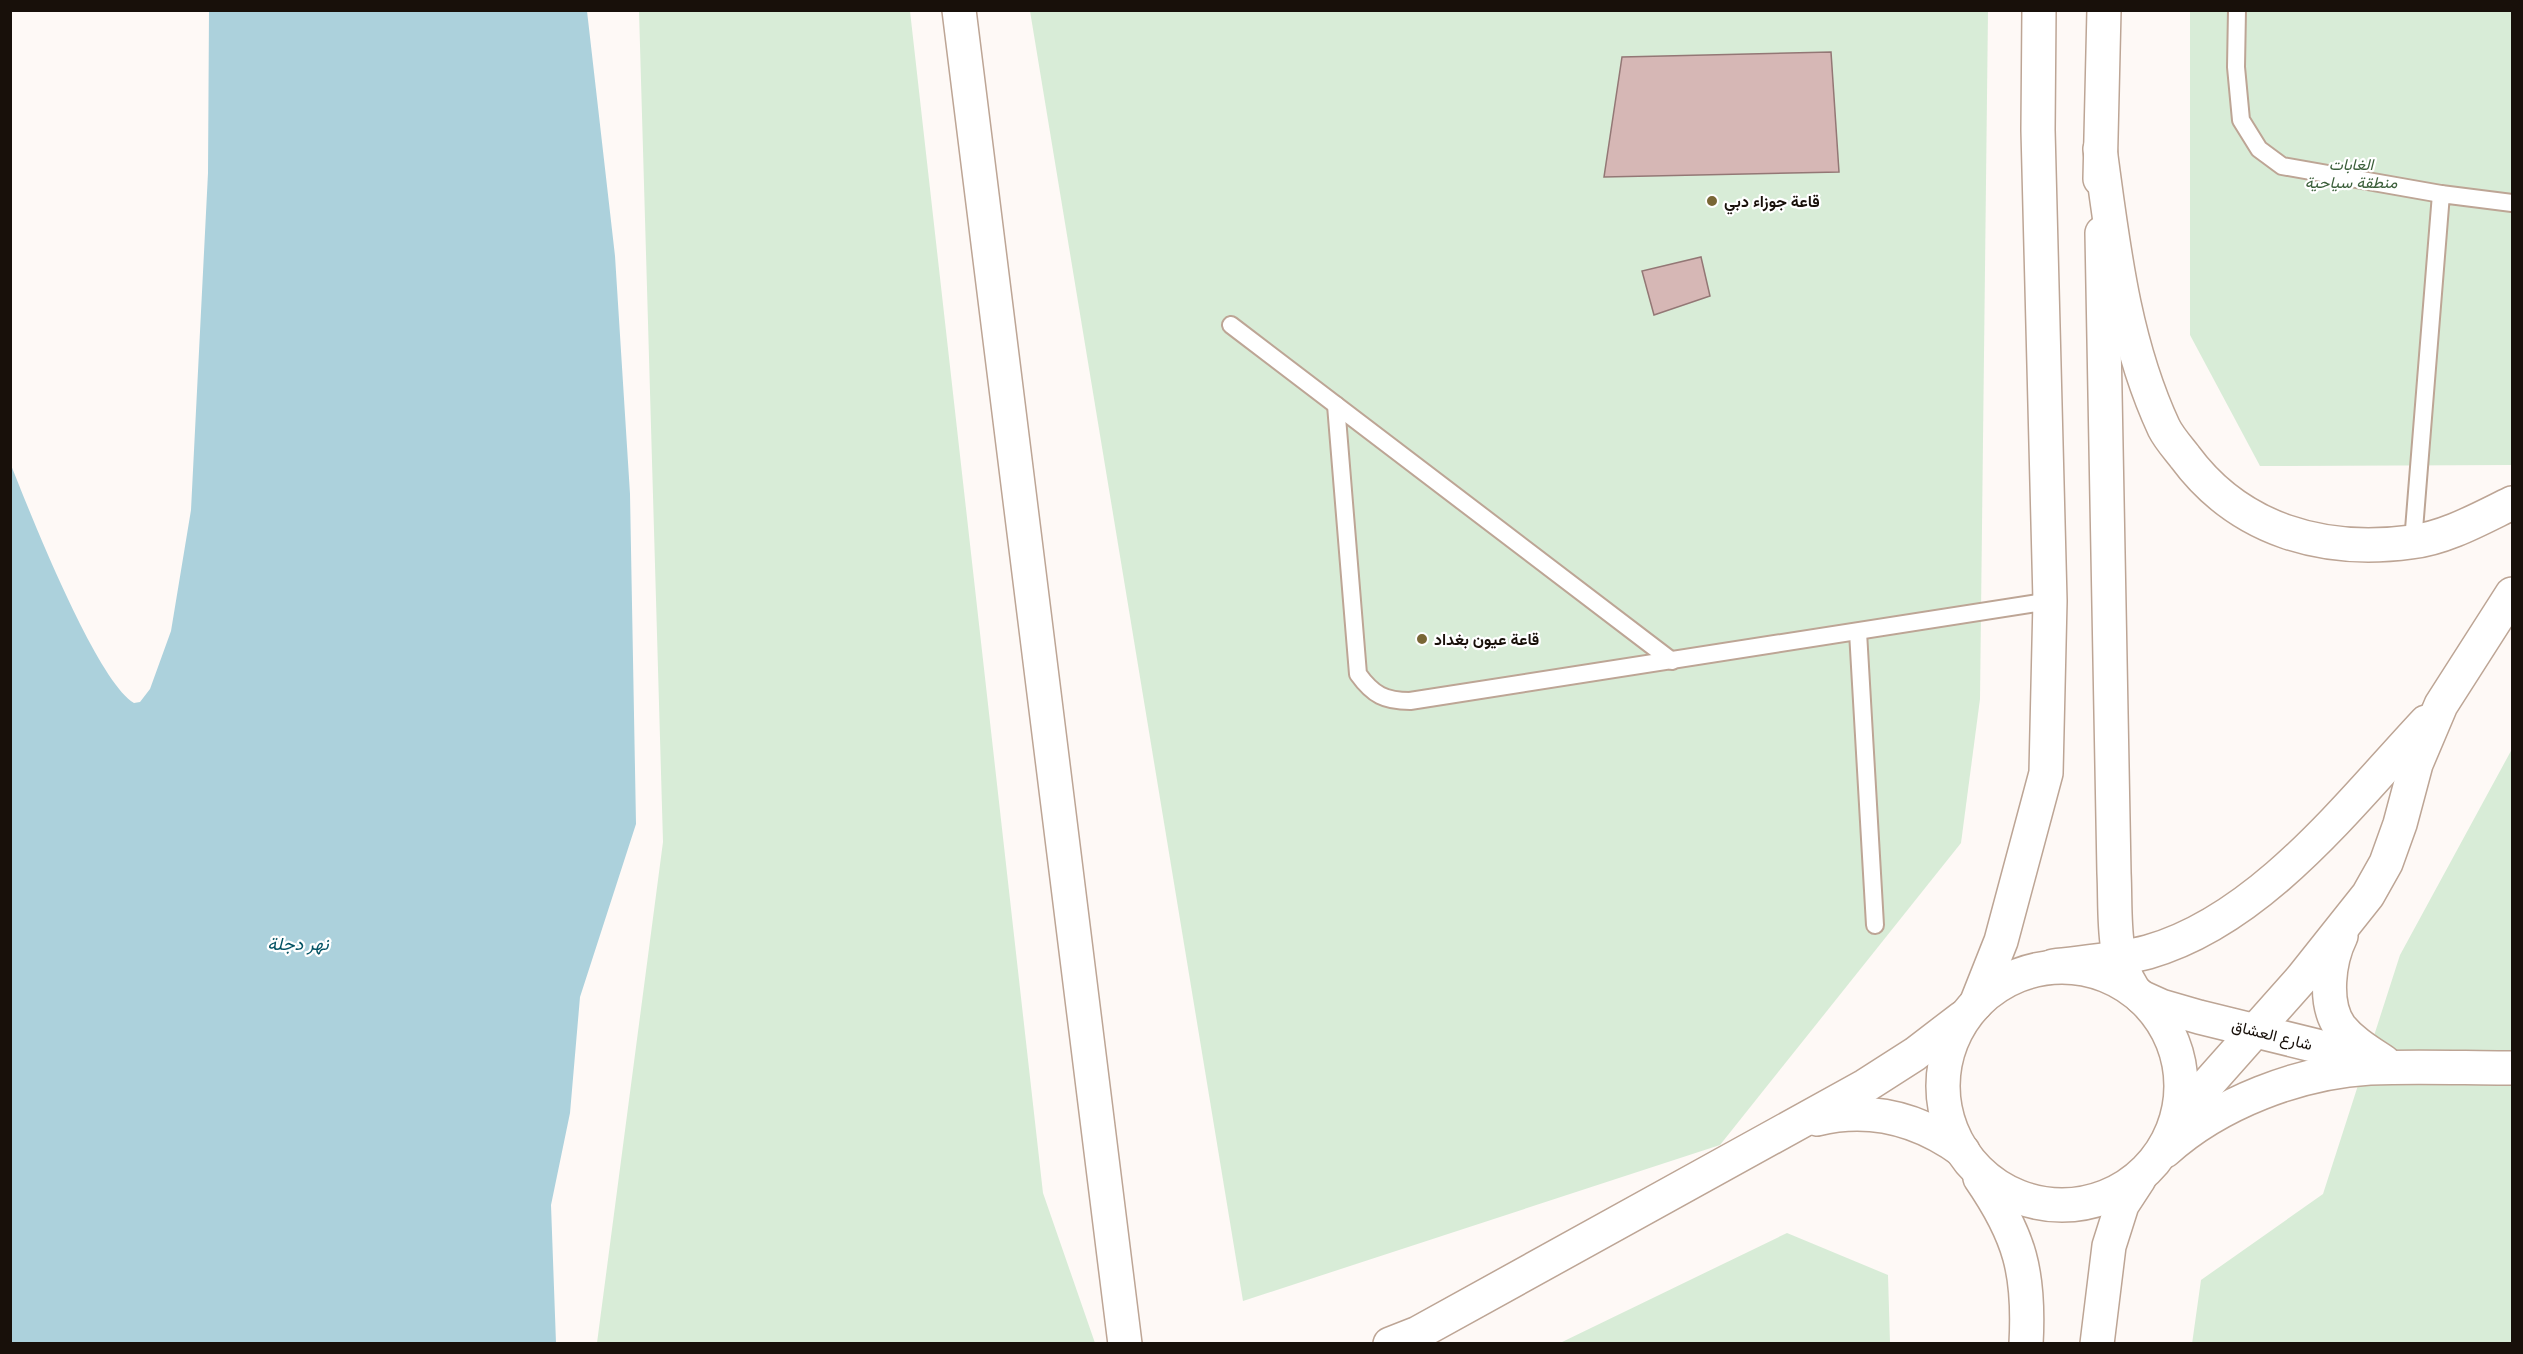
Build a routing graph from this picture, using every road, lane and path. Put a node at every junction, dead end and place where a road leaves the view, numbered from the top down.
1 (959, 10) edge
2 (2039, 10) edge
3 (2104, 10) edge
4 (2237, 10) edge
5 (2100, 150) junction
6 (2441, 194) junction
7 (2512, 203) edge
8 (1231, 325) dead end
9 (1336, 405) junction
10 (2512, 503) edge
11 (2413, 542) junction
12 (2512, 594) edge
13 (2050, 602) junction
14 (1858, 632) junction
15 (1672, 661) junction
16 (2441, 705) junction
17 (2350, 919) junction
18 (1875, 925) dead end
19 (2118, 956) junction
20 (2053, 966) junction
21 (2137, 993) junction
22 (1969, 1011) junction
23 (2255, 1031) junction
24 (2395, 1065) junction
25 (2512, 1068) edge
26 (1792, 1125) junction
27 (2176, 1126) junction
28 (2162, 1155) junction
29 (1966, 1158) junction
30 (2139, 1179) junction
31 (1125, 1344) edge
32 (1390, 1344) edge
33 (2026, 1344) edge
34 (2097, 1344) edge

1 - 31 main road
2 - 13 main road
3 - 5 main road
4 - 6 lane
5 - 11 main road
5 - 19 main road
6 - 7 lane
6 - 11 lane
8 - 9 lane
9 - 15 lane
9 - 15 lane
10 - 11 main road
12 - 16 main road
13 - 14 lane
13 - 22 main road
14 - 15 lane
14 - 18 lane
16 - 17 main road
16 - 19 main road
17 - 23 main road
17 - 24 main road
19 - 20 main road
19 - 21 main road
20 - 21 main road, شارع العشاق
20 - 22 main road
21 - 23 main road, شارع العشاق
21 - 27 main road
22 - 26 main road
22 - 29 main road
23 - 24 main road, شارع العشاق
23 - 27 main road
24 - 25 main road, شارع العشاق
24 - 28 main road, شارع العشاق
26 - 29 main road
26 - 32 main road
27 - 28 main road
28 - 30 main road
29 - 30 main road
29 - 33 main road
30 - 34 main road

